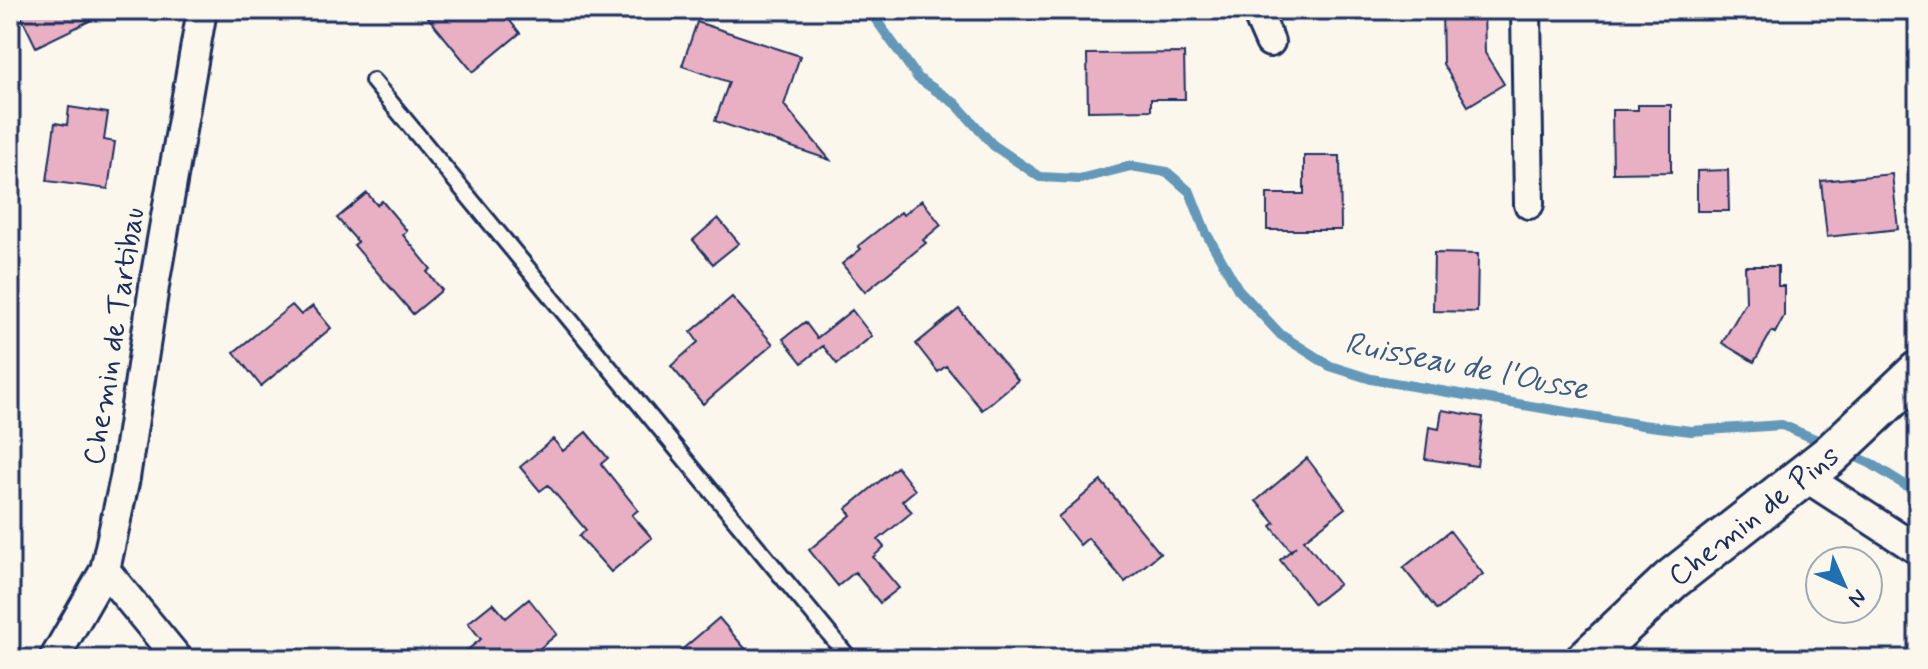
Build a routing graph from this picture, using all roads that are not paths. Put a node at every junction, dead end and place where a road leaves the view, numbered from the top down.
1 (202, 10) edge
2 (1256, 10) edge
3 (1526, 10) edge
4 (1270, 42) dead end
5 (373, 81) dead end
6 (1529, 204) dead end
7 (1918, 372) edge
8 (1830, 454) junction
9 (1918, 550) edge
10 (105, 570) junction
11 (54, 659) edge
12 (178, 659) edge
13 (850, 659) edge
14 (1587, 659) edge

1 - 10 street, Chemin de Tartibau
2 - 4 street
3 - 6 street
5 - 13 lane
7 - 8 street, Chemin de Pins
8 - 9 street
8 - 14 street, Chemin de Pins
10 - 11 street, Chemin de Tartibau
10 - 12 street

